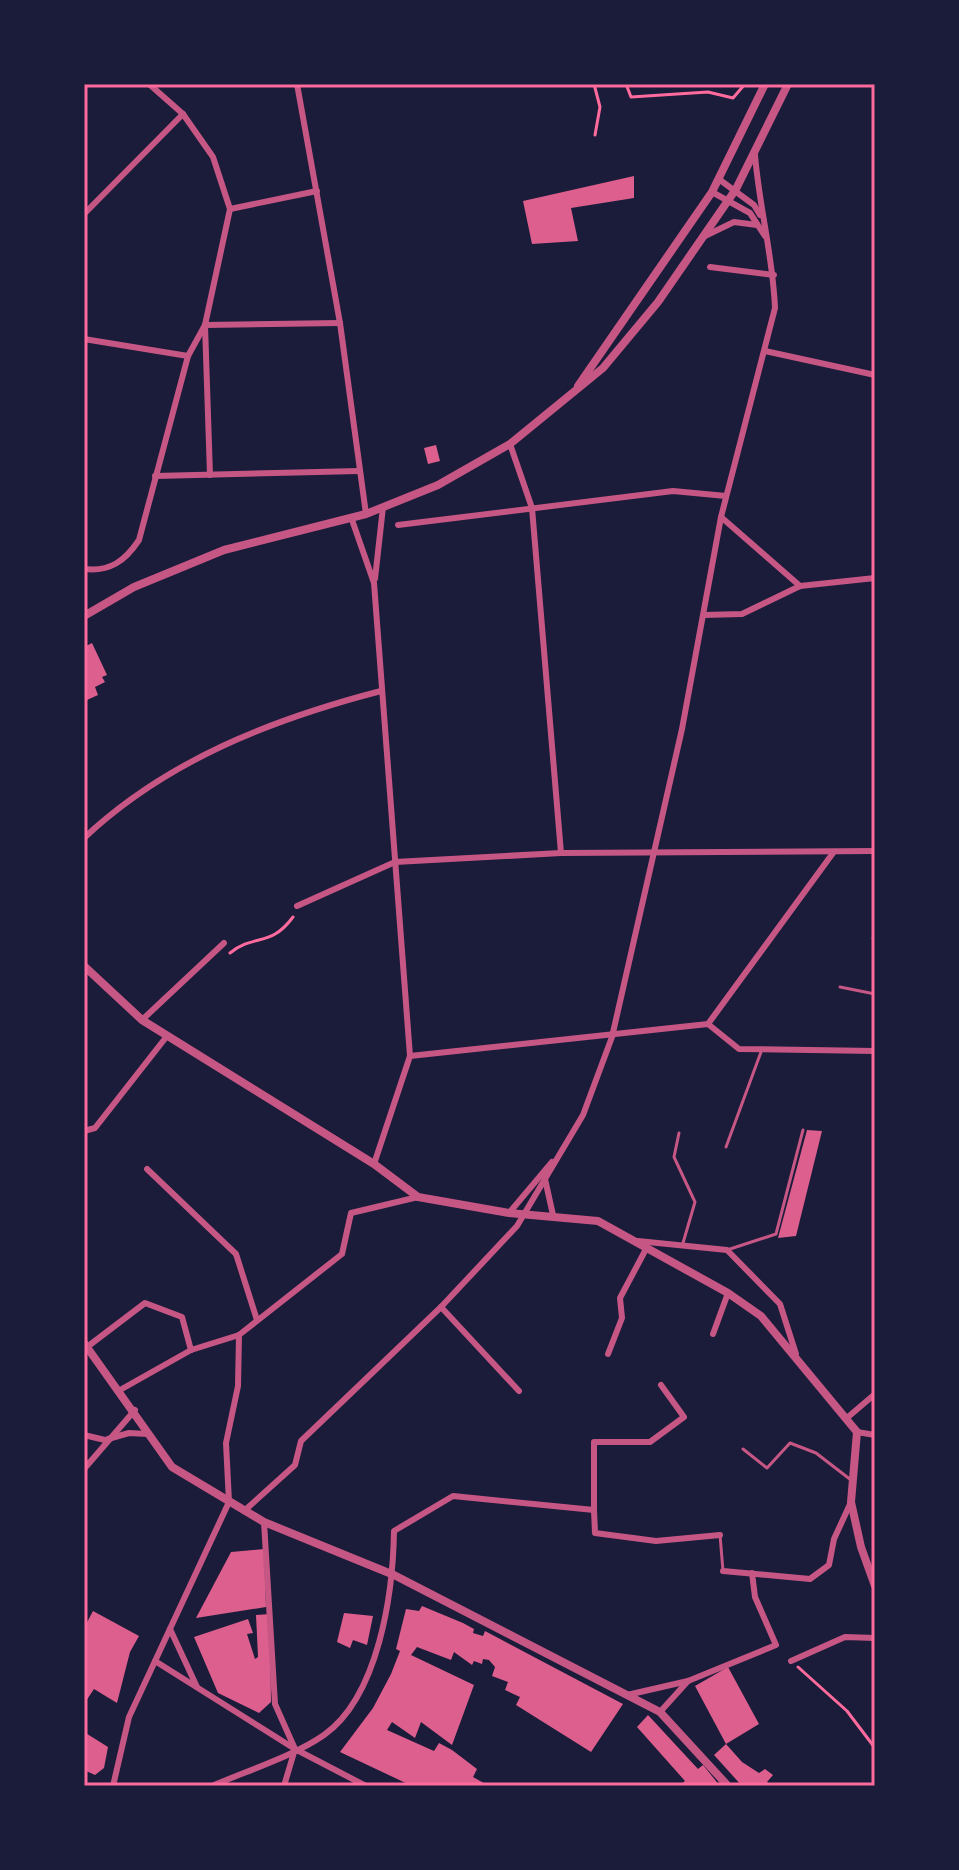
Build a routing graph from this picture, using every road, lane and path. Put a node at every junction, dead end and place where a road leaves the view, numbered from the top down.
1 (149, 84) edge
2 (297, 84) edge
3 (594, 84) edge
4 (626, 84) edge
5 (745, 84) edge
6 (765, 84) edge
7 (788, 84) edge
8 (183, 114) junction
9 (595, 135) dead end
10 (755, 155) junction
11 (720, 180) junction
12 (736, 189) junction
13 (709, 190) junction
14 (317, 191) junction
15 (727, 203) junction
16 (230, 209) junction
17 (84, 214) edge
18 (762, 218) junction
19 (757, 225) junction
20 (705, 236) junction
21 (767, 239) junction
22 (710, 267) dead end
23 (774, 275) junction
24 (340, 323) junction
25 (205, 325) junction
26 (84, 339) edge
27 (765, 351) junction
28 (188, 356) junction
29 (875, 375) edge
30 (576, 390) junction
31 (510, 444) junction
32 (359, 471) junction
33 (210, 475) junction
34 (155, 476) junction
35 (726, 496) junction
36 (383, 507) junction
37 (532, 508) junction
38 (366, 514) junction
39 (351, 517) junction
40 (721, 517) junction
41 (398, 525) dead end
42 (84, 569) edge
43 (875, 578) edge
44 (374, 583) junction
45 (800, 586) junction
46 (704, 615) junction
47 (84, 616) edge
48 (381, 691) junction
49 (84, 838) edge
50 (875, 851) edge
51 (561, 853) junction
52 (654, 853) junction
53 (833, 853) junction
54 (395, 862) junction
55 (298, 905) joint
56 (222, 944) joint
57 (84, 966) edge
58 (840, 987) dead end
59 (875, 994) edge
60 (142, 1020) junction
61 (708, 1024) junction
62 (167, 1036) junction
63 (612, 1037) junction
64 (875, 1051) edge
65 (761, 1052) junction
66 (410, 1056) junction
67 (803, 1130) dead end
68 (84, 1131) edge
69 (679, 1133) dead end
70 (726, 1147) dead end
71 (561, 1149) junction
72 (374, 1164) junction
73 (147, 1169) dead end
74 (545, 1179) junction
75 (418, 1197) junction
76 (509, 1213) junction
77 (526, 1214) junction
78 (553, 1215) junction
79 (638, 1241) junction
80 (683, 1243) junction
81 (646, 1249) junction
82 (727, 1250) junction
83 (728, 1293) junction
84 (441, 1307) junction
85 (257, 1320) junction
86 (713, 1334) dead end
87 (239, 1335) junction
88 (85, 1345) edge
89 (191, 1350) junction
90 (608, 1354) dead end
91 (796, 1354) junction
92 (661, 1385) dead end
93 (120, 1390) junction
94 (519, 1391) dead end
95 (875, 1394) edge
96 (135, 1410) junction
97 (848, 1417) junction
98 (857, 1432) junction
99 (84, 1435) edge
100 (150, 1435) junction
101 (875, 1435) edge
102 (105, 1440) junction
103 (743, 1449) dead end
104 (84, 1469) edge
105 (853, 1482) junction
106 (229, 1502) junction
107 (851, 1502) junction
108 (594, 1510) junction
109 (244, 1511) junction
110 (264, 1522) junction
111 (720, 1535) joint
112 (723, 1571) joint
113 (752, 1573) junction
114 (394, 1575) junction
115 (875, 1586) edge
116 (170, 1629) junction
117 (875, 1638) edge
118 (155, 1661) junction
119 (791, 1661) joint
120 (688, 1681) junction
121 (197, 1688) junction
122 (627, 1695) junction
123 (660, 1712) junction
124 (875, 1748) edge
125 (295, 1749) junction
126 (113, 1786) edge
127 (212, 1786) edge
128 (284, 1786) edge
129 (366, 1786) edge
130 (728, 1786) edge

1 - 8 street
2 - 14 street
3 - 9 path
4 - 5 path
6 - 11 street
7 - 10 street
8 - 16 street
8 - 17 street
10 - 12 street
10 - 18 street
11 - 12 street
11 - 13 street
12 - 15 street
12 - 18 street
13 - 15 street
13 - 30 street
14 - 16 street
14 - 24 street
15 - 19 street
15 - 20 street
16 - 25 street
18 - 21 street
19 - 20 street
19 - 21 street
20 - 30 street
21 - 23 street
22 - 23 street
23 - 27 street
24 - 25 street
24 - 32 street
25 - 28 street
25 - 33 street
26 - 28 street
27 - 29 street
27 - 35 street
28 - 34 street
30 - 31 street
31 - 36 street
31 - 37 street
32 - 33 street
32 - 38 street
33 - 34 street
34 - 42 street
35 - 37 street
35 - 40 street
36 - 38 street
36 - 44 street
37 - 41 street
37 - 51 street
38 - 39 street
39 - 44 street
39 - 47 street
40 - 45 street
40 - 46 street
43 - 45 street
44 - 48 street
45 - 46 street
46 - 52 street
48 - 49 street
48 - 54 street
50 - 53 street
51 - 52 street
51 - 54 street
52 - 53 street
52 - 63 street
53 - 61 street
54 - 55 street
54 - 66 street
55 - 56 path
56 - 60 street
57 - 60 street
58 - 59 lane
60 - 62 street
61 - 63 street
61 - 65 street
62 - 68 street
62 - 72 street
63 - 66 street
63 - 71 street
64 - 65 street
65 - 70 lane
66 - 72 street
67 - 82 lane
69 - 80 lane
71 - 74 street
71 - 76 street
72 - 75 street
73 - 85 street
74 - 77 street
74 - 78 street
75 - 76 street
75 - 85 street
76 - 77 street
77 - 78 street
77 - 84 street
78 - 79 street
79 - 80 street
79 - 81 street
80 - 82 street
81 - 83 street
81 - 90 street
82 - 91 street
83 - 86 street
83 - 91 street
84 - 94 street
84 - 109 street
85 - 87 street
87 - 89 street
87 - 106 street
88 - 89 street
88 - 93 street
89 - 93 street
91 - 97 street
92 - 108 street
93 - 96 street
95 - 97 street
96 - 100 street
96 - 102 street
97 - 98 street
98 - 101 street
98 - 105 street
99 - 102 street
100 - 102 street
100 - 106 street
102 - 104 street
103 - 105 lane
105 - 107 street
106 - 109 street
106 - 116 street
107 - 113 street
107 - 115 street
108 - 111 street
108 - 114 street
109 - 110 street
110 - 114 street
110 - 125 street
111 - 112 lane
112 - 113 street
113 - 120 street
114 - 122 street
114 - 125 street
116 - 118 street
116 - 121 street
117 - 119 street
118 - 121 street
118 - 126 street
119 - 124 path
120 - 122 street
120 - 123 street
121 - 125 street
122 - 123 street
123 - 130 street
125 - 127 street
125 - 128 street
125 - 129 street

